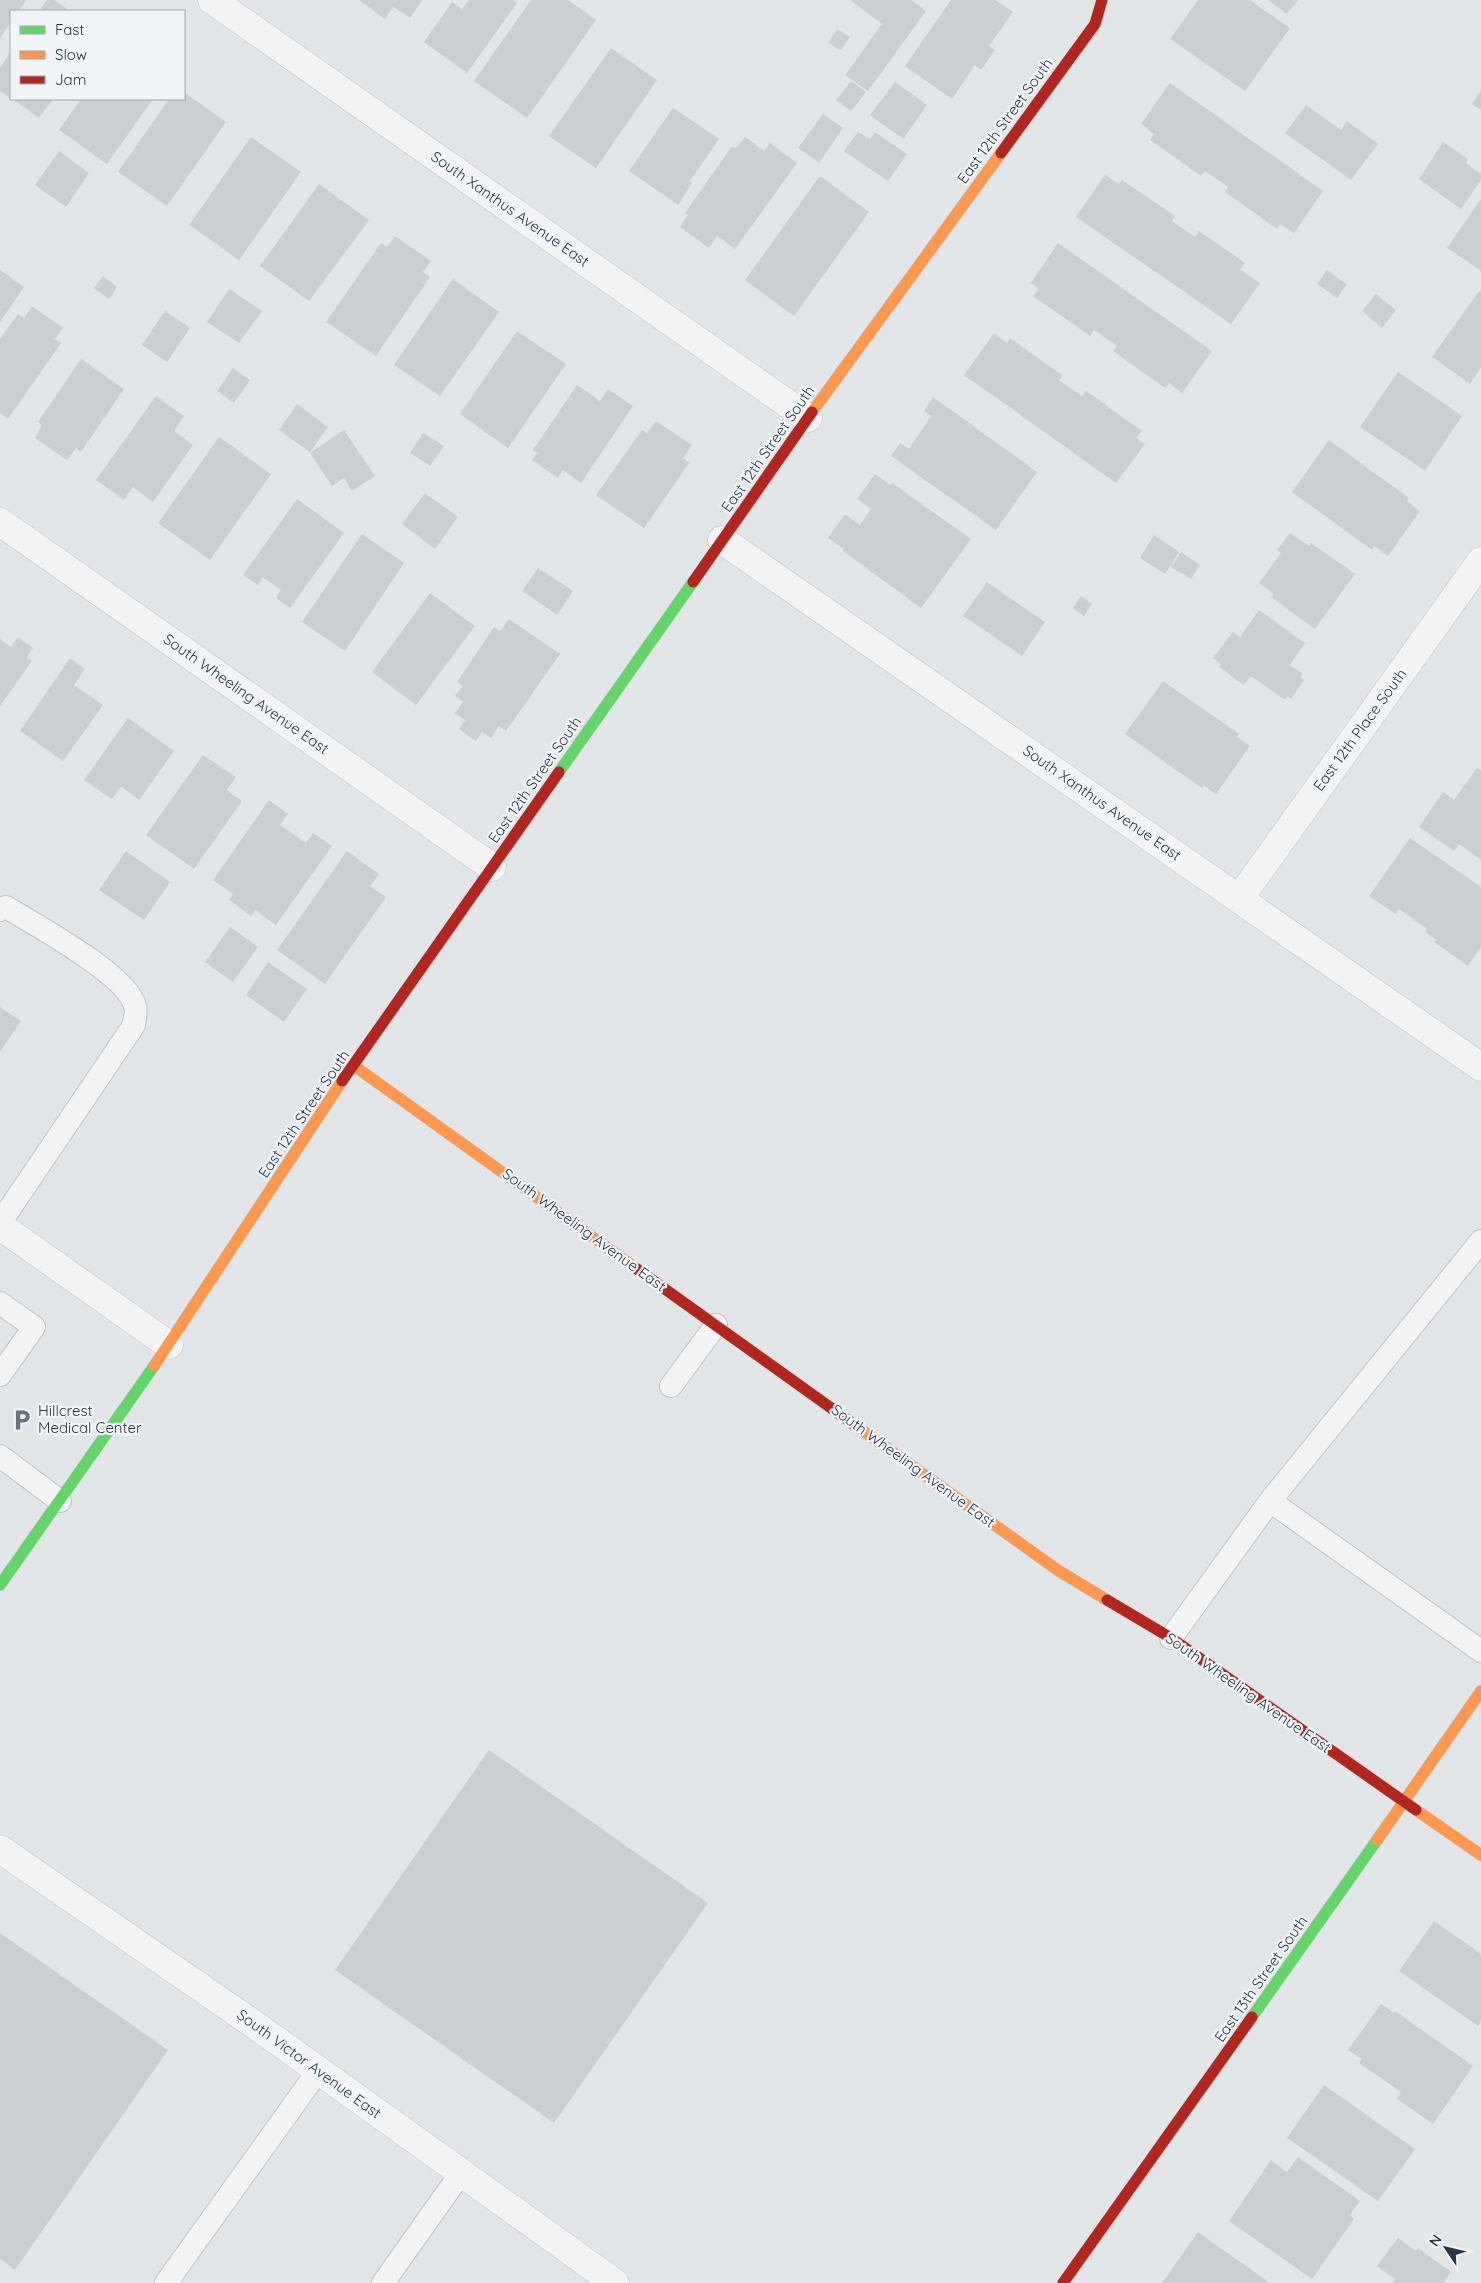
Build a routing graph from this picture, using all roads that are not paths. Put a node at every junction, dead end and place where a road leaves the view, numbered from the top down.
1 (212, 0) edge
2 (1102, 0) edge
3 (808, 418) junction
4 (0, 522) edge
5 (722, 540) junction
6 (1481, 561) edge
7 (492, 867) junction
8 (1239, 899) junction
9 (0, 910) edge
10 (353, 1065) junction
11 (1481, 1067) edge
12 (0, 1224) edge
13 (1481, 1241) edge
14 (0, 1303) edge
15 (716, 1325) junction
16 (169, 1345) junction
17 (0, 1375) edge
18 (671, 1386) dead end
19 (0, 1456) edge
20 (60, 1501) junction
21 (1270, 1501) junction
22 (0, 1585) edge
23 (1171, 1638) junction
24 (1481, 1650) edge
25 (1481, 1691) edge
26 (1405, 1802) junction
27 (0, 1849) edge
28 (1481, 1855) edge
29 (318, 2071) junction
30 (461, 2173) junction
31 (166, 2283) edge
32 (383, 2283) edge
33 (615, 2283) edge
34 (1063, 2283) edge

1 - 3 street, South Xanthus Avenue East
2 - 3 street, East 12th Street South
3 - 5 street, East 12th Street South
4 - 7 street, South Wheeling Avenue East
5 - 7 street, East 12th Street South
5 - 8 street, South Xanthus Avenue East
6 - 8 street, East 12th Place South
7 - 10 street, East 12th Street South
8 - 11 street, South Xanthus Avenue East
9 - 12 lane
10 - 15 street, South Wheeling Avenue East
10 - 16 street, East 12th Street South
12 - 16 street
13 - 21 lane
14 - 17 lane
15 - 18 lane
15 - 23 street, South Wheeling Avenue East
16 - 20 street, East 12th Street South
19 - 20 lane
20 - 22 street, East 12th Street South
21 - 23 lane
21 - 24 lane
23 - 26 street, South Wheeling Avenue East
25 - 26 street, East 13th Street South
26 - 28 street, South Wheeling Avenue East
26 - 34 street, East 13th Street South
27 - 29 street, South Victor Avenue East
29 - 30 street, South Victor Avenue East
29 - 31 lane
30 - 32 lane
30 - 33 street, South Victor Avenue East

